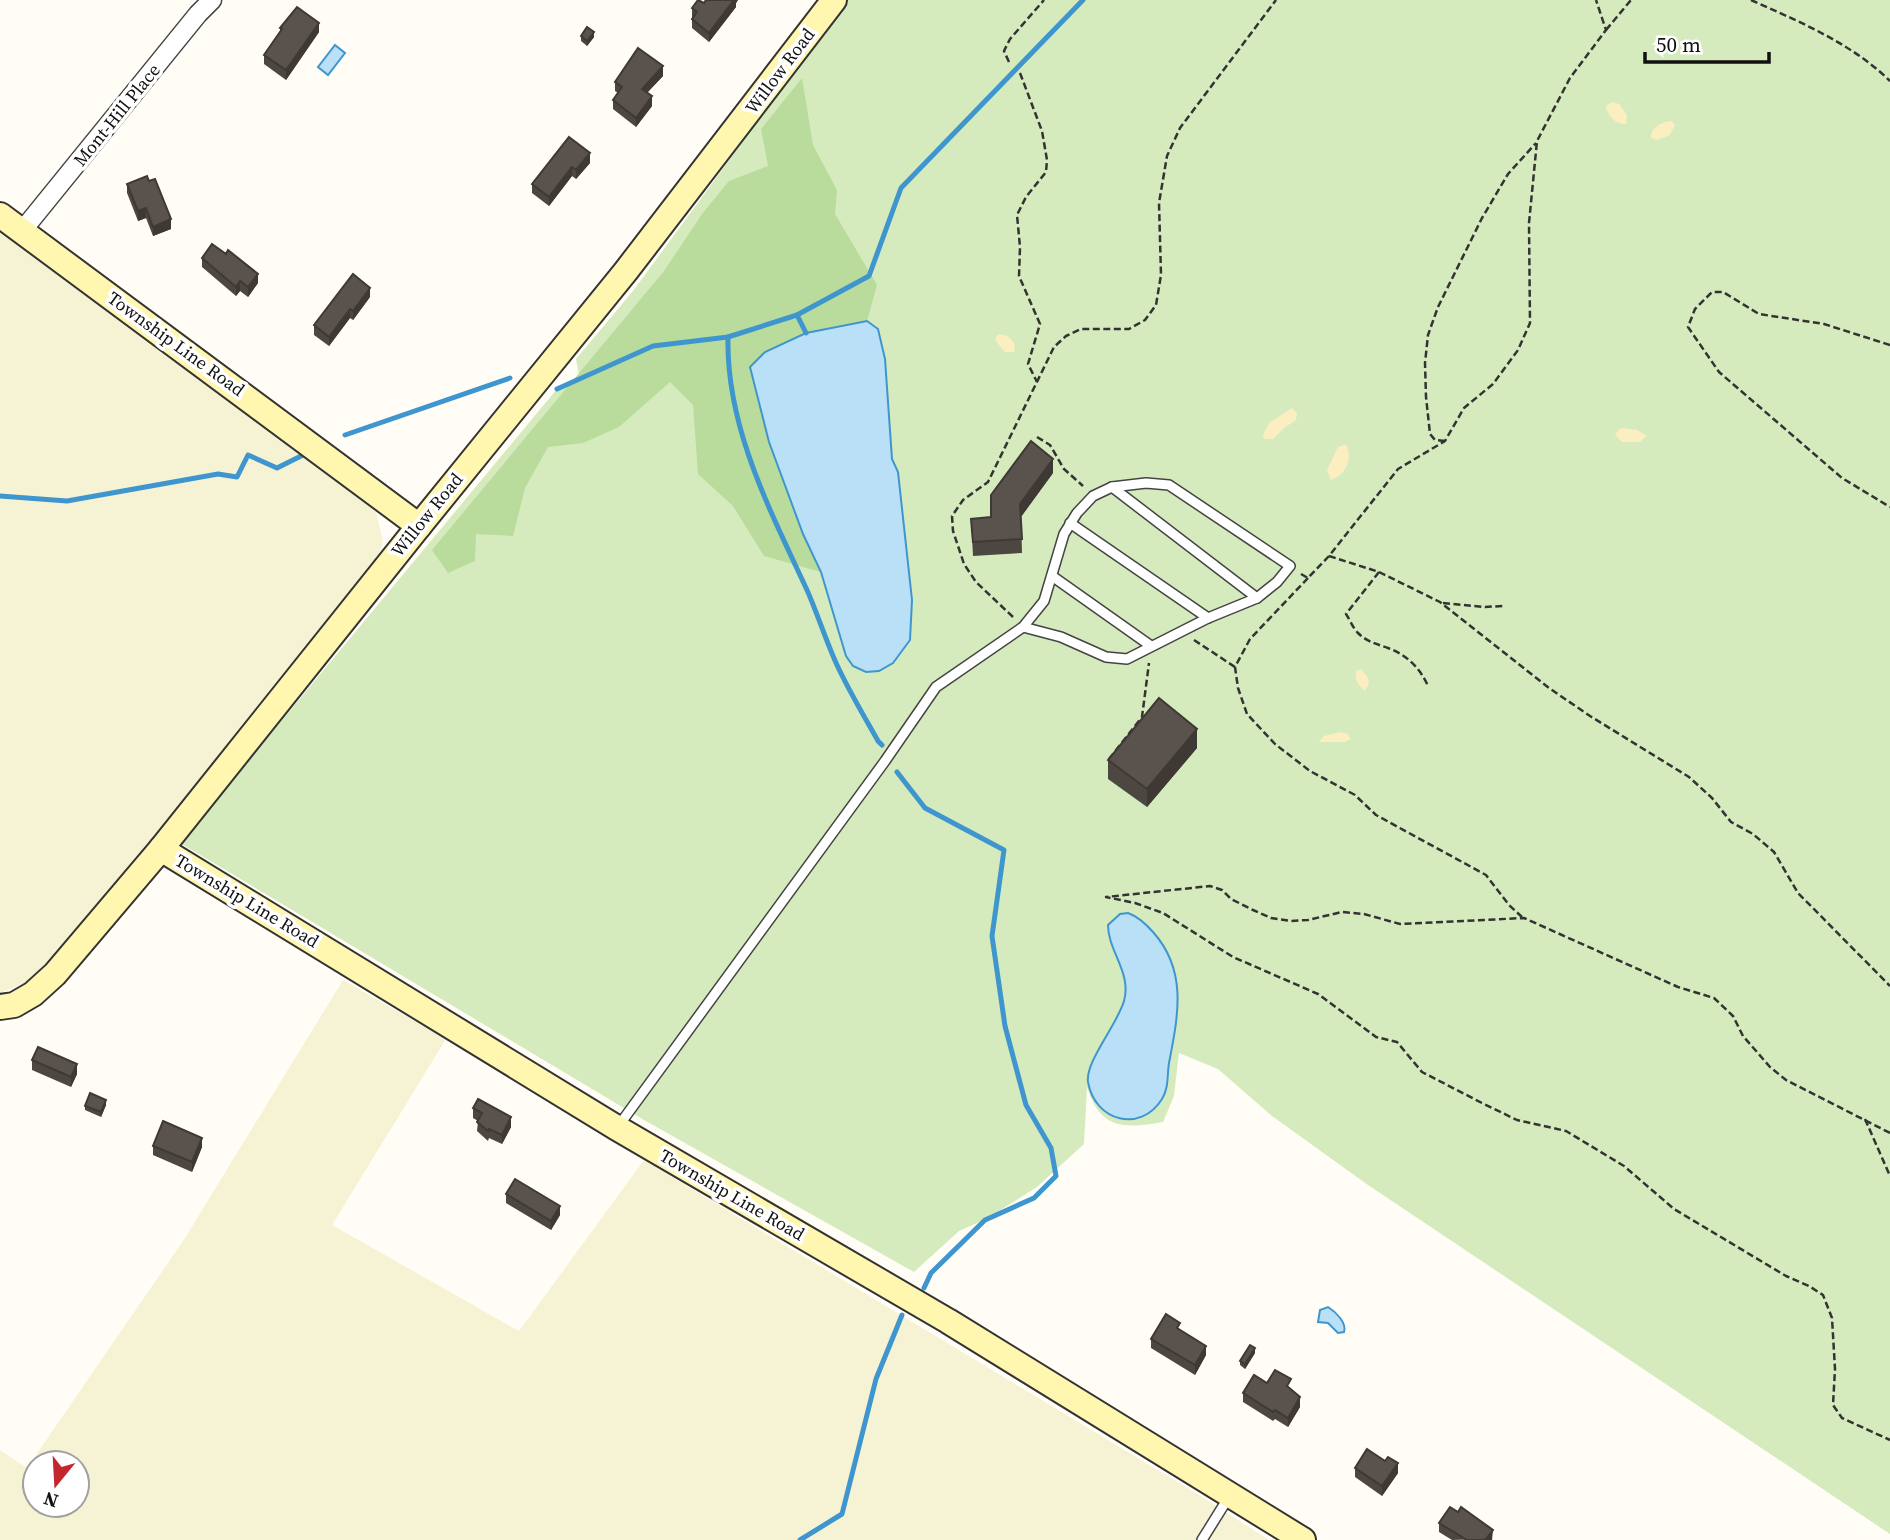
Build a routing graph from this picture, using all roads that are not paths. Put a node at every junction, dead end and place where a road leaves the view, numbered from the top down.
1 (212, 0) edge
2 (834, 0) edge
3 (0, 215) edge
4 (22, 231) junction
5 (1112, 487) junction
6 (1070, 523) junction
7 (419, 526) junction
8 (1052, 576) junction
9 (1257, 598) junction
10 (1208, 618) junction
11 (1023, 626) junction
12 (1151, 646) junction
13 (161, 849) junction
14 (0, 1007) edge
15 (617, 1128) junction
16 (1231, 1494) junction
17 (1202, 1540) edge
18 (1303, 1540) edge

1 - 4 street, Mont-Hill Place
2 - 7 street, Willow Road
3 - 4 street, Township Line Road
4 - 7 street, Township Line Road
5 - 6 lane
5 - 9 lane
5 - 9 lane
6 - 8 lane
6 - 10 lane
7 - 13 street, Willow Road
8 - 11 lane
8 - 12 lane
9 - 10 lane
10 - 12 lane
11 - 12 lane
11 - 15 lane
13 - 14 street, Willow Road
13 - 15 street, Township Line Road
15 - 16 street, Township Line Road
16 - 17 lane
16 - 18 street, Township Line Road

